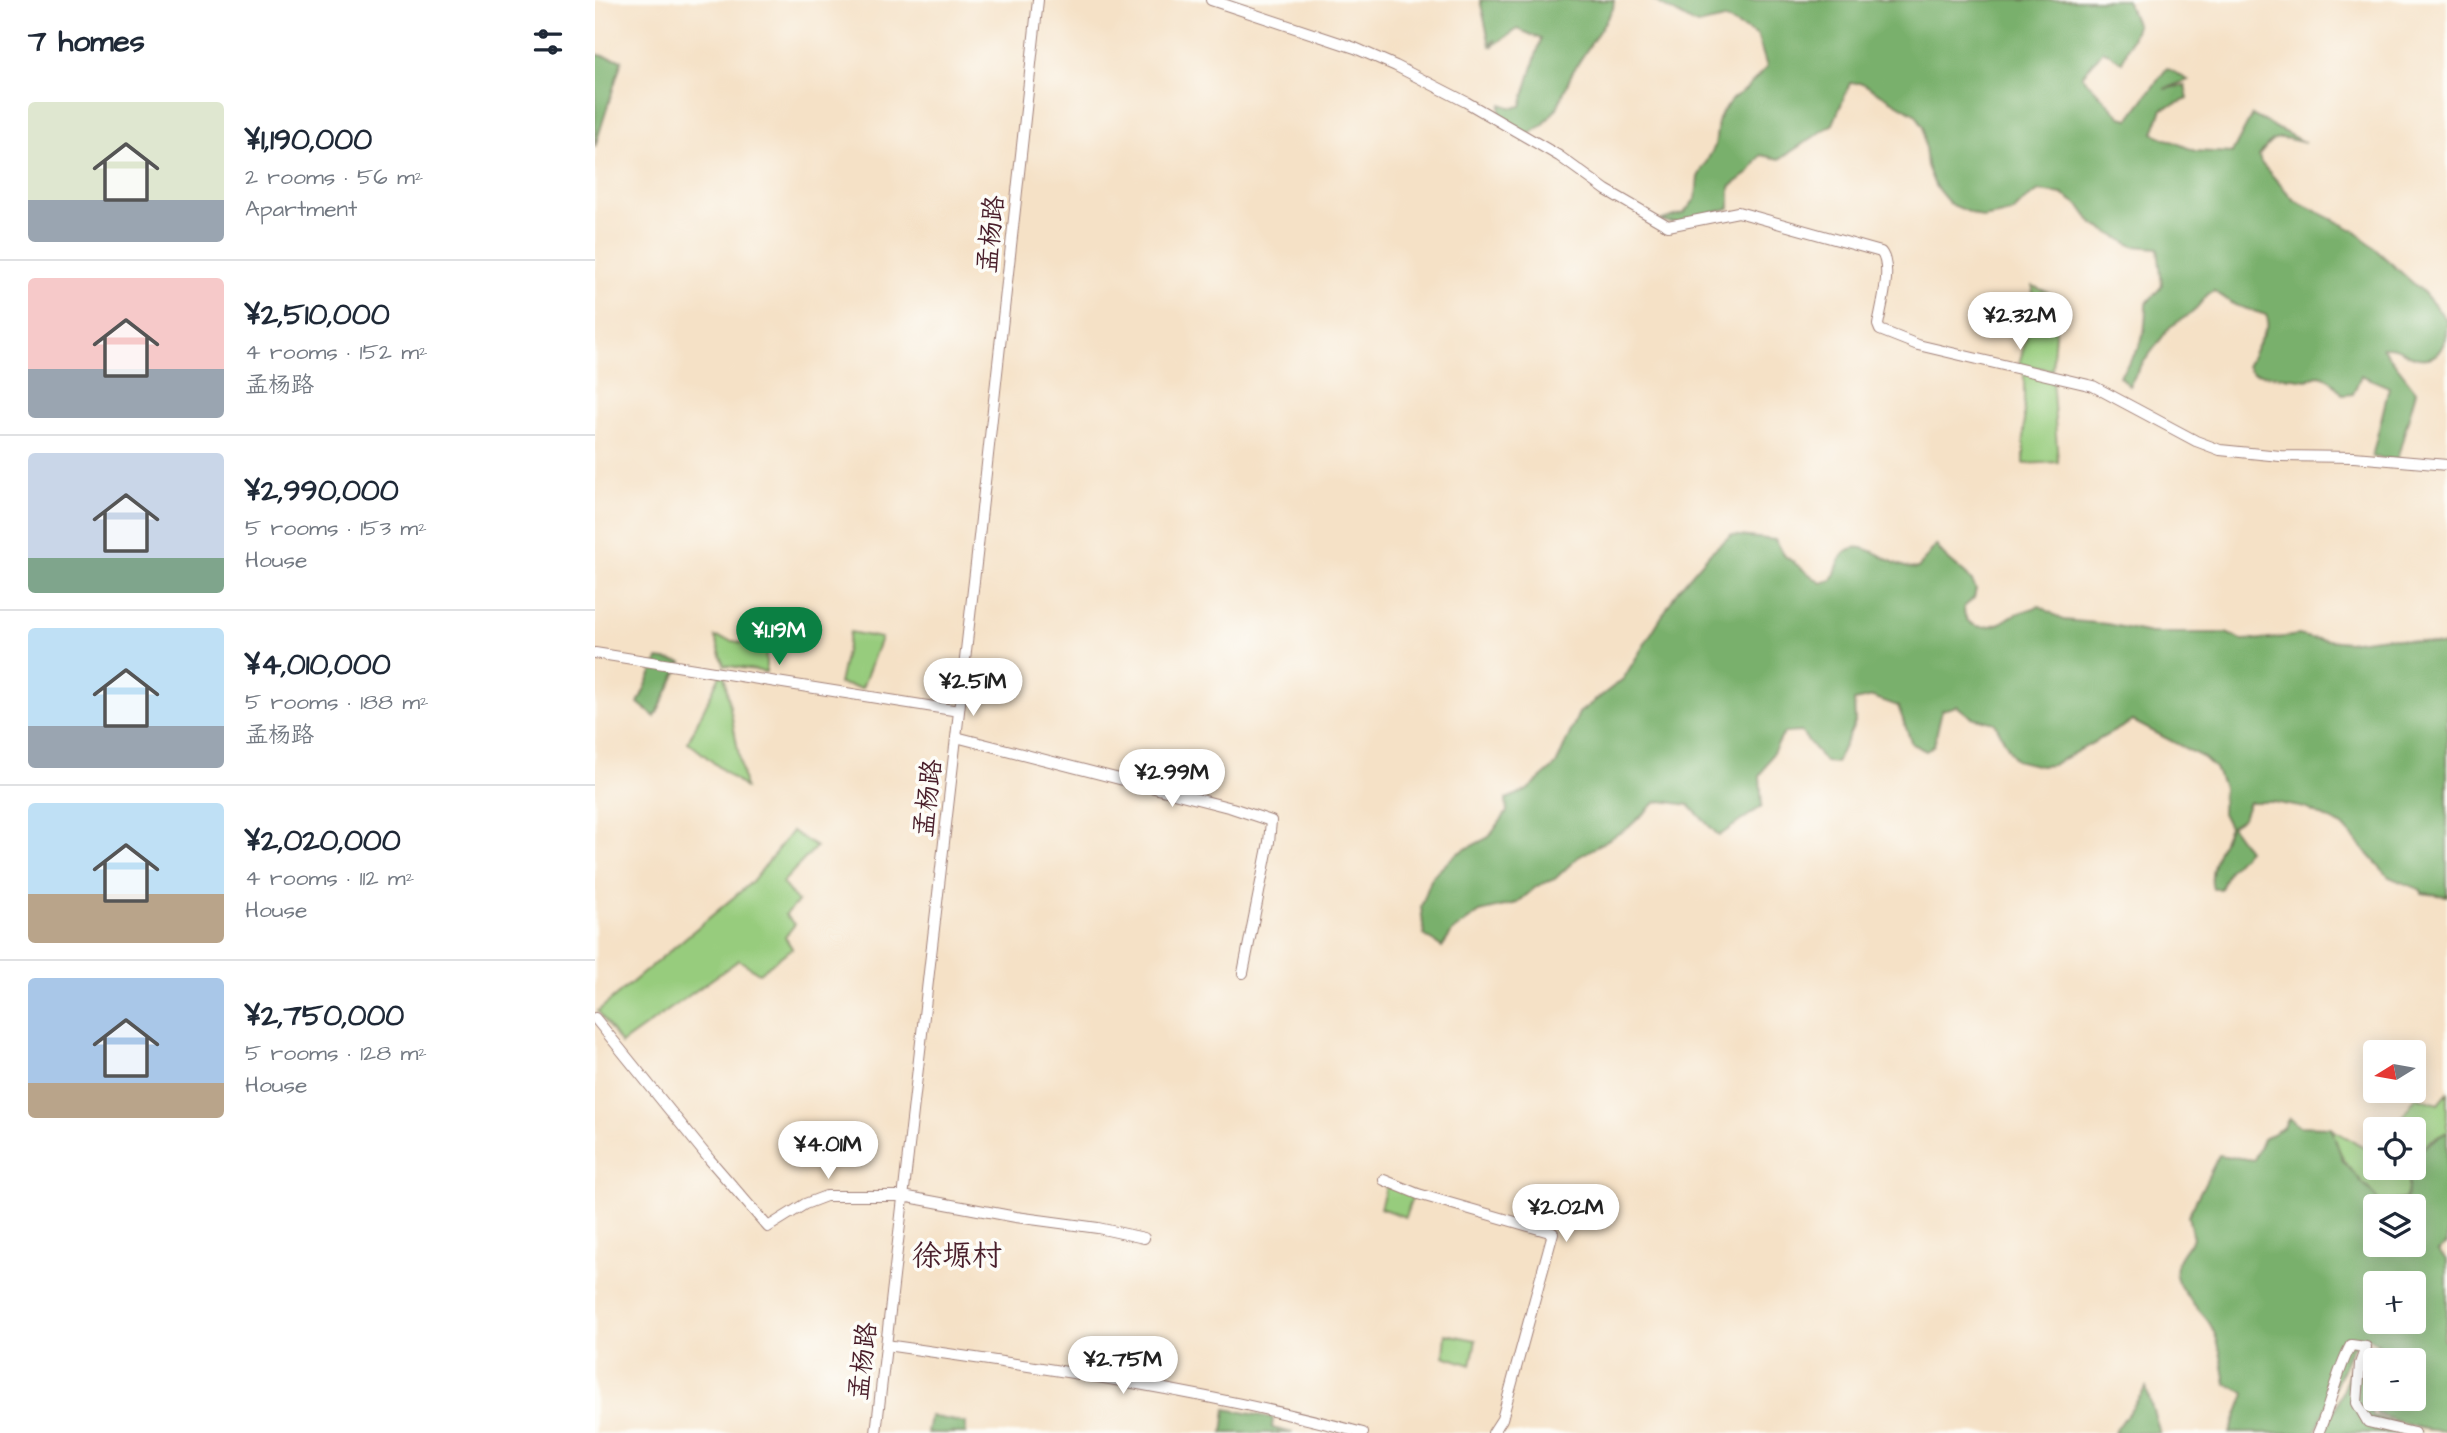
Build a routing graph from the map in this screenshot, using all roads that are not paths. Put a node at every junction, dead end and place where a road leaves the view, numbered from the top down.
1 (1038, 0) edge
2 (1211, 0) edge
3 (2447, 465) edge
4 (595, 653) edge
5 (959, 711) junction
6 (956, 737) junction
7 (1243, 973) dead end
8 (595, 1018) edge
9 (1384, 1180) dead end
10 (903, 1196) junction
11 (1144, 1238) dead end
12 (886, 1345) junction
13 (876, 1433) edge
14 (1363, 1433) edge
15 (1493, 1433) edge
16 (2318, 1433) edge
17 (2414, 1433) edge

1 - 5 street, 孟杨路
2 - 3 street
4 - 5 street
5 - 6 street, 孟杨路
6 - 7 street
6 - 10 street, 孟杨路
8 - 10 street
9 - 15 street
10 - 11 street
10 - 12 street, 孟杨路
12 - 13 street, 孟杨路
12 - 14 street
16 - 17 street

